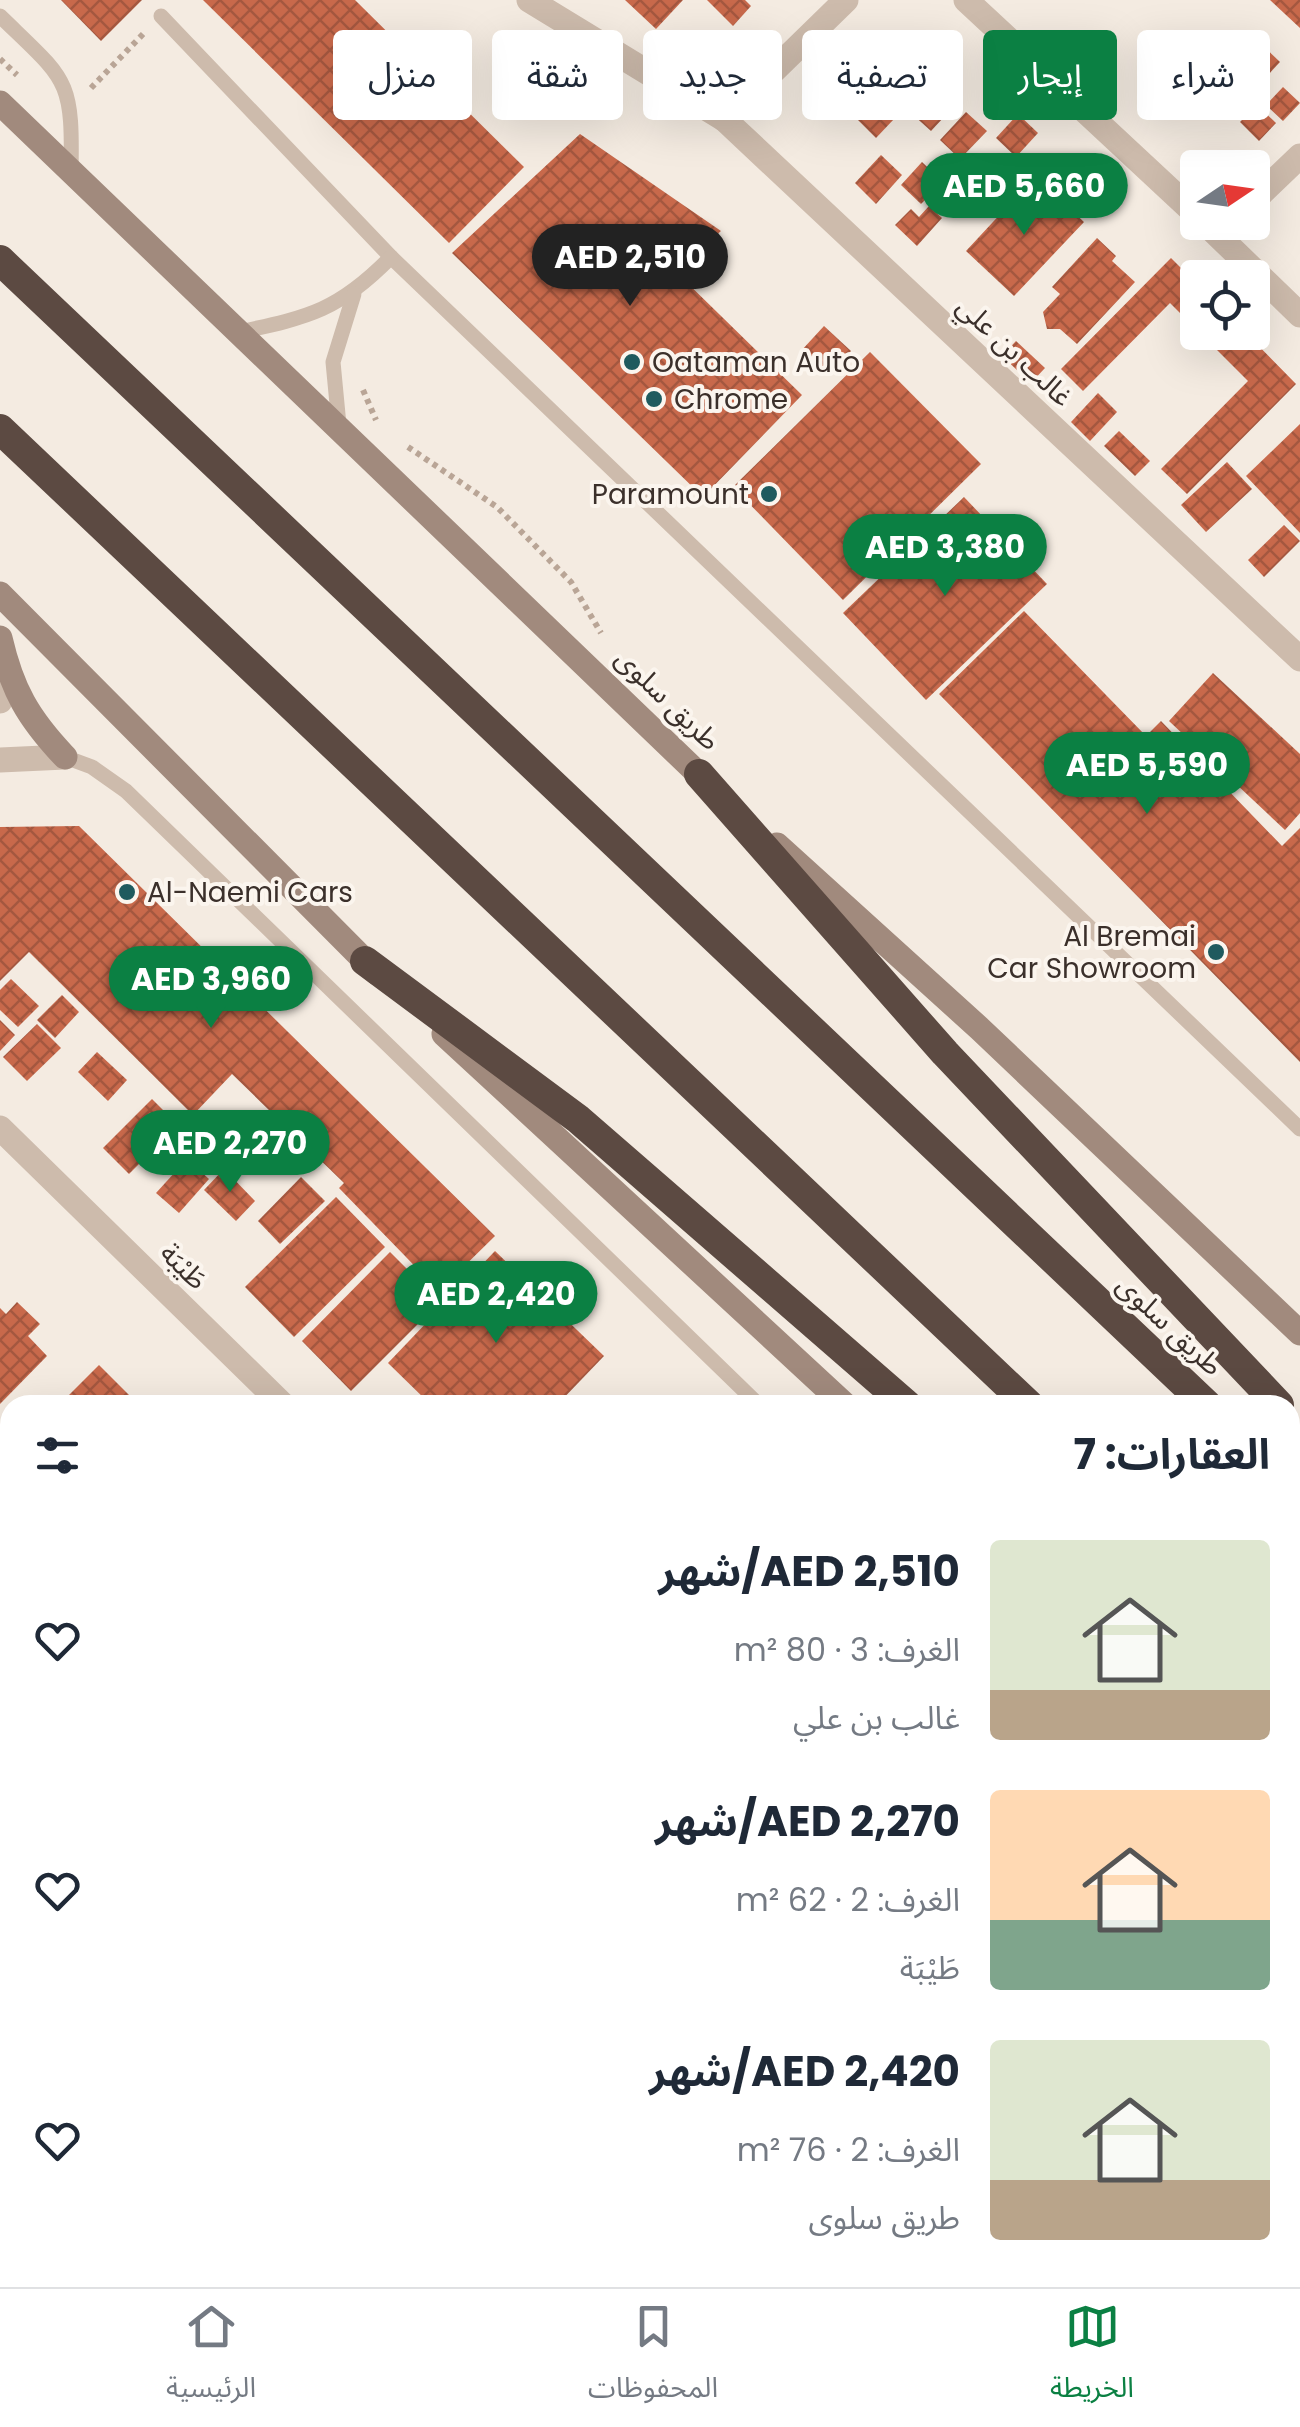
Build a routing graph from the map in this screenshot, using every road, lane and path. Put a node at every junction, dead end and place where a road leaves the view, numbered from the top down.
1 (529, 0) edge
2 (846, 0) edge
3 (966, 0) edge
4 (0, 16) edge
5 (161, 16) joint
6 (0, 58) edge
7 (782, 62) edge
8 (643, 70) edge
9 (24, 82) dead end
10 (90, 88) dead end
11 (0, 103) edge
12 (725, 120) edge
13 (1300, 156) edge
14 (71, 173) junction
15 (1270, 185) edge
16 (1180, 199) edge
17 (1230, 240) edge
18 (391, 257) junction
19 (0, 260) edge
20 (354, 294) junction
21 (1300, 314) edge
22 (240, 332) junction
23 (358, 376) dead end
24 (339, 425) junction
25 (379, 426) dead end
26 (0, 430) edge
27 (394, 437) dead end
28 (0, 594) edge
29 (0, 638) edge
30 (605, 640) dead end
31 (1300, 660) edge
32 (6, 671) junction
33 (0, 701) edge
34 (65, 756) junction
35 (0, 760) edge
36 (699, 774) junction
37 (365, 961) junction
38 (0, 1128) edge
39 (1300, 1129) edge
40 (1300, 1333) edge
41 (273, 1395) edge
42 (749, 1395) edge
43 (835, 1395) edge
44 (896, 1395) edge
45 (1019, 1395) edge
46 (1196, 1395) edge
47 (1270, 1395) edge

1 - 8 street, غالب بن علي
2 - 7 street
3 - 16 street
4 - 14 lane
5 - 10 path
5 - 18 lane
6 - 9 path
11 - 14 main road, طريق سلوى
12 - 31 street, غالب بن علي
13 - 15 street
14 - 22 main road, طريق سلوى
17 - 21 street
18 - 20 lane
18 - 39 lane
19 - 46 highway, طريق سلوى
20 - 22 lane
20 - 24 lane
22 - 24 main road, طريق سلوى
23 - 25 path
24 - 36 main road, طريق سلوى
26 - 45 highway
27 - 30 path
28 - 37 main road
29 - 32 main road
32 - 33 street
32 - 34 main road
34 - 35 street
34 - 42 lane
36 - 40 main road, طريق سلوى
36 - 47 highway
37 - 43 main road
37 - 44 highway
38 - 41 street, طَيْبَة

